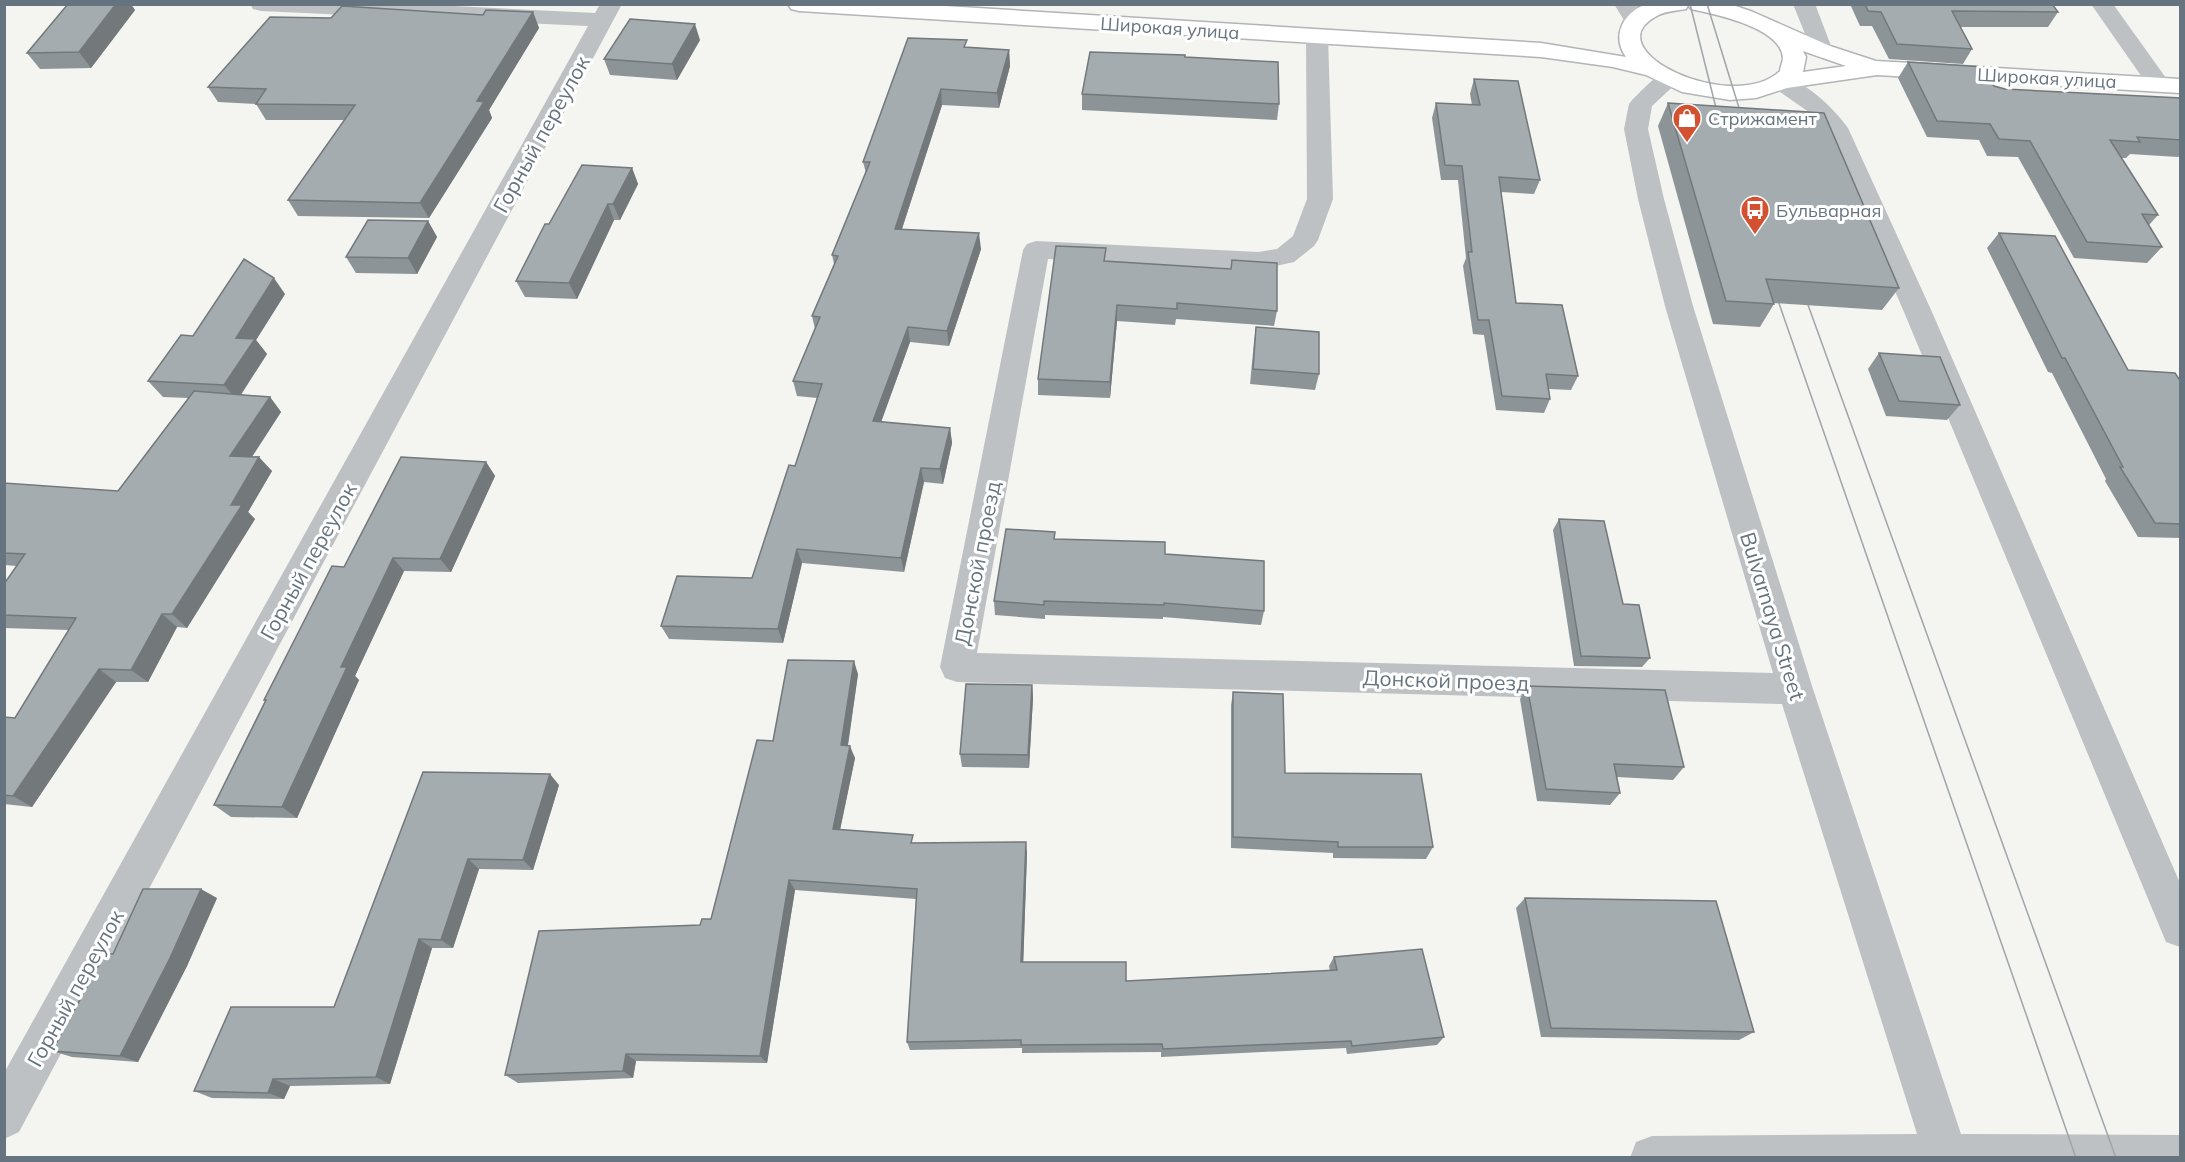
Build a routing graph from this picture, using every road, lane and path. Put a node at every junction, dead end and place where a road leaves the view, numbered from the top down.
1 (261, 4) edge
2 (799, 4) edge
3 (1654, 4) edge
4 (1678, 4) edge
5 (1699, 4) edge
6 (1739, 4) edge
7 (1804, 4) edge
8 (2102, 4) edge
9 (607, 12) edge
10 (1630, 12) edge
11 (1769, 26) junction
12 (1317, 37) junction
13 (1541, 50) junction
14 (1822, 51) junction
15 (1877, 68) junction
16 (1661, 74) junction
17 (1781, 82) junction
18 (2170, 85) edge
19 (1795, 689) junction
20 (2181, 928) edge
21 (4, 1117) edge
22 (1946, 1157) edge
23 (2181, 1157) edge
24 (1652, 1158) edge

1 - 9 street
2 - 12 main road, Широкая улица
3 - 10 main road
4 - 10 main road
5 - 11 main road
6 - 11 main road
7 - 14 street
8 - 18 street
9 - 21 street, Горный переулок
10 - 13 main road, Широкая улица
10 - 16 main road
11 - 14 main road, Широкая улица
11 - 17 main road
12 - 13 main road, Широкая улица
12 - 19 street, Донской проезд
13 - 16 main road, Широкая улица
14 - 15 main road, Широкая улица
15 - 17 main road, Широкая улица
15 - 18 main road, Широкая улица
16 - 17 main road, Широкая улица
16 - 19 street, Bulvarnaya Street
17 - 20 street
19 - 22 street, Bulvarnaya Street
22 - 23 street
22 - 24 street

